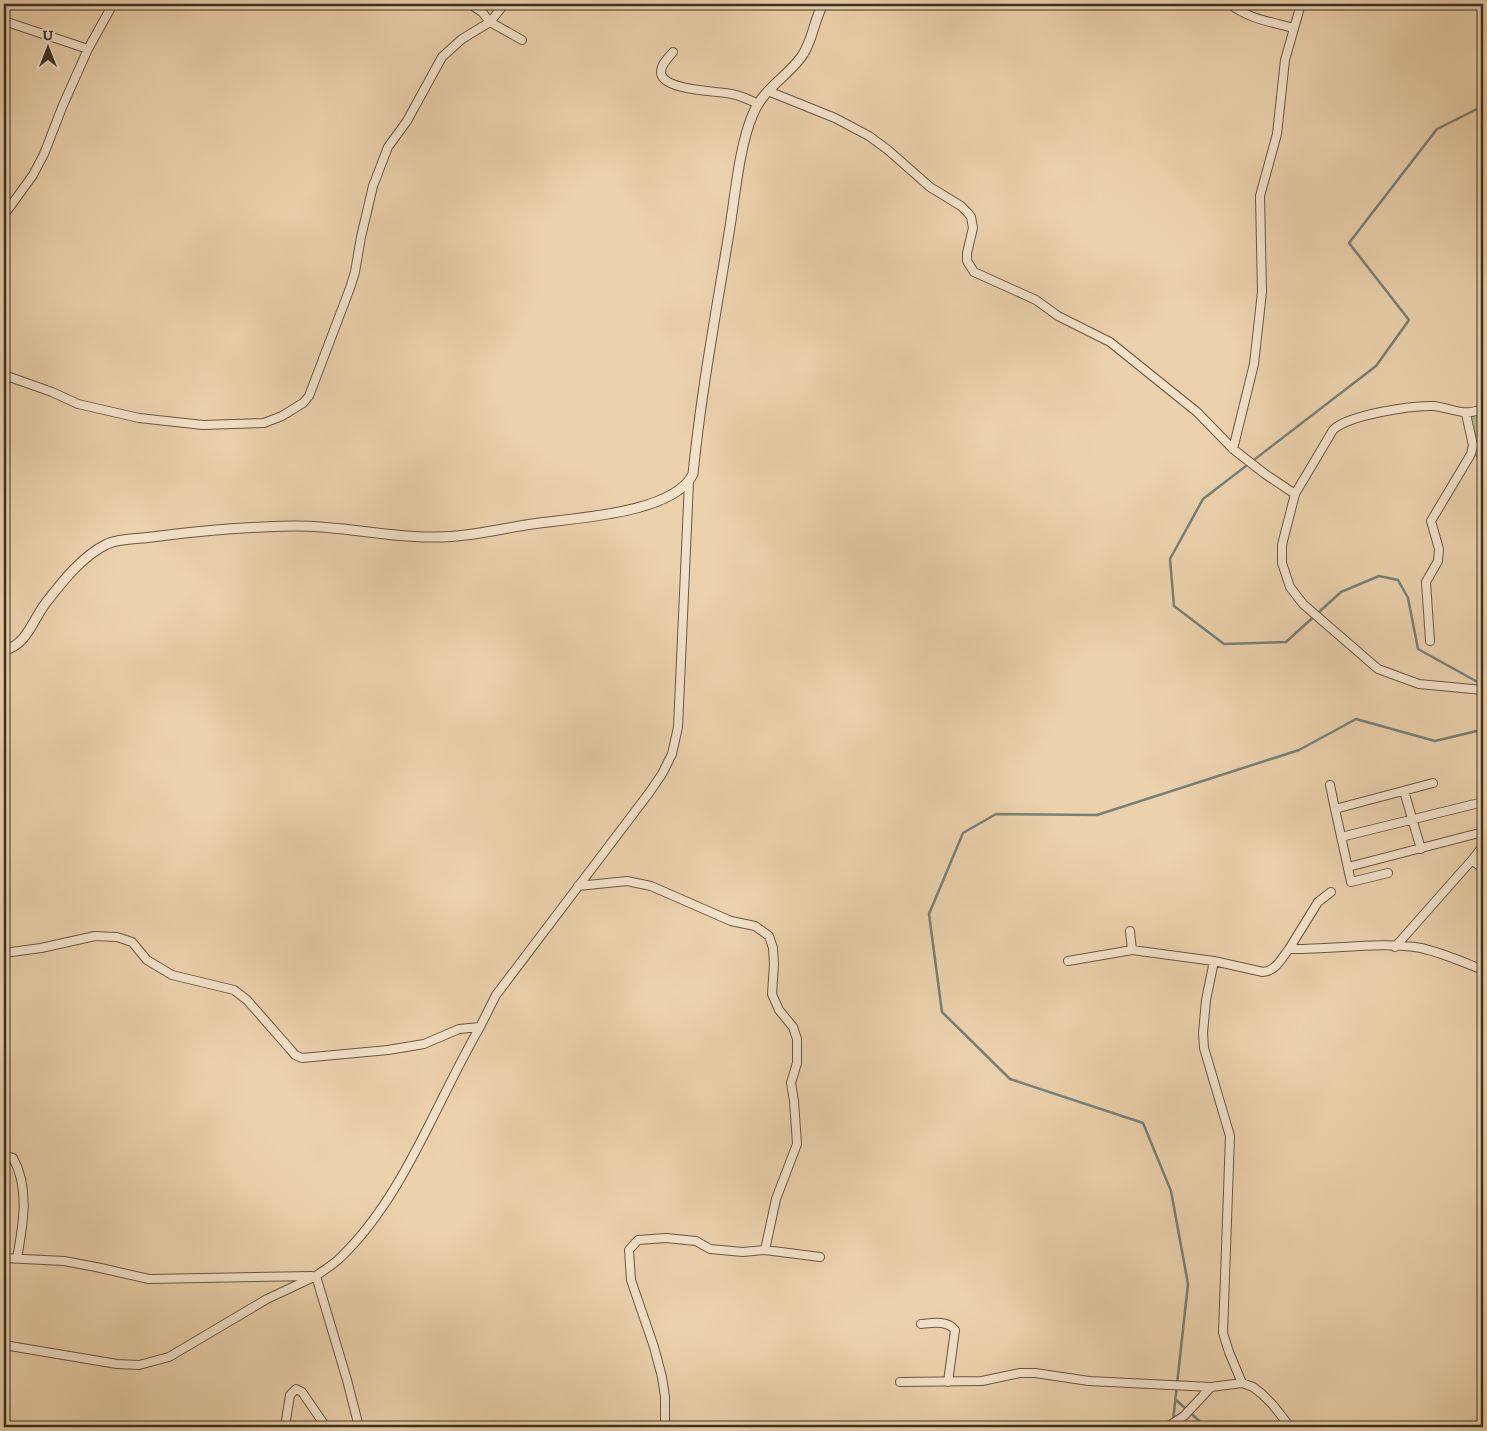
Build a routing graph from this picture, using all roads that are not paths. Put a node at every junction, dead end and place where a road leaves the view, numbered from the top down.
1 (113, 4) edge
2 (470, 4) edge
3 (822, 4) edge
4 (1230, 4) edge
5 (1301, 4) edge
6 (502, 7) dead end
7 (4, 21) edge
8 (490, 22) junction
9 (1294, 28) junction
10 (522, 40) dead end
11 (88, 49) junction
12 (673, 52) dead end
13 (768, 90) junction
14 (758, 104) junction
15 (4, 215) edge
16 (4, 376) edge
17 (1483, 408) edge
18 (1466, 414) junction
19 (1233, 449) junction
20 (688, 482) junction
21 (1295, 494) junction
22 (1430, 641) dead end
23 (4, 650) edge
24 (1483, 690) edge
25 (1433, 783) dead end
26 (1330, 785) dead end
27 (1404, 791) junction
28 (1483, 802) edge
29 (1335, 809) junction
30 (1412, 819) junction
31 (1483, 832) edge
32 (1341, 837) junction
33 (1483, 846) edge
34 (1421, 849) junction
35 (1472, 860) junction
36 (1348, 867) junction
37 (1483, 869) edge
38 (1388, 873) dead end
39 (578, 886) junction
40 (1331, 892) dead end
41 (1130, 931) dead end
42 (1394, 947) junction
43 (1289, 949) junction
44 (1132, 950) junction
45 (4, 953) edge
46 (1068, 961) dead end
47 (1214, 961) junction
48 (1483, 970) edge
49 (480, 1027) junction
50 (4, 1155) edge
51 (765, 1250) junction
52 (820, 1257) dead end
53 (4, 1258) edge
54 (17, 1258) junction
55 (316, 1276) junction
56 (921, 1324) dead end
57 (4, 1344) edge
58 (900, 1382) dead end
59 (948, 1382) junction
60 (1242, 1383) junction
61 (1211, 1387) junction
62 (1171, 1424) edge
63 (285, 1427) edge
64 (326, 1427) edge
65 (359, 1427) edge
66 (665, 1427) edge
67 (1290, 1427) edge

1 - 11 street
2 - 8 street
3 - 13 street
4 - 9 street
5 - 9 street
6 - 8 street
7 - 11 street
8 - 10 street
8 - 16 street
9 - 19 street
11 - 15 street
12 - 14 street
13 - 14 street
13 - 19 street
14 - 20 street
17 - 18 street
18 - 21 street
18 - 22 street
19 - 21 street
20 - 23 street
20 - 39 street
21 - 24 street
25 - 27 street
26 - 29 street
27 - 29 street
27 - 30 street
28 - 30 street
29 - 32 street
30 - 32 street
30 - 34 street
31 - 34 street
32 - 36 street
33 - 35 street
34 - 36 street
35 - 37 street
35 - 42 street
36 - 38 street
39 - 49 street
39 - 51 street
40 - 43 street
41 - 44 street
42 - 43 street
42 - 48 street
43 - 47 street
44 - 46 street
44 - 47 street
45 - 49 street
47 - 60 street
49 - 55 street
50 - 54 street
51 - 52 street
51 - 66 street
53 - 54 street
54 - 55 street
55 - 57 street
55 - 65 street
56 - 59 street
58 - 59 street
59 - 61 street
60 - 61 street
60 - 67 street
61 - 62 street
63 - 64 street

